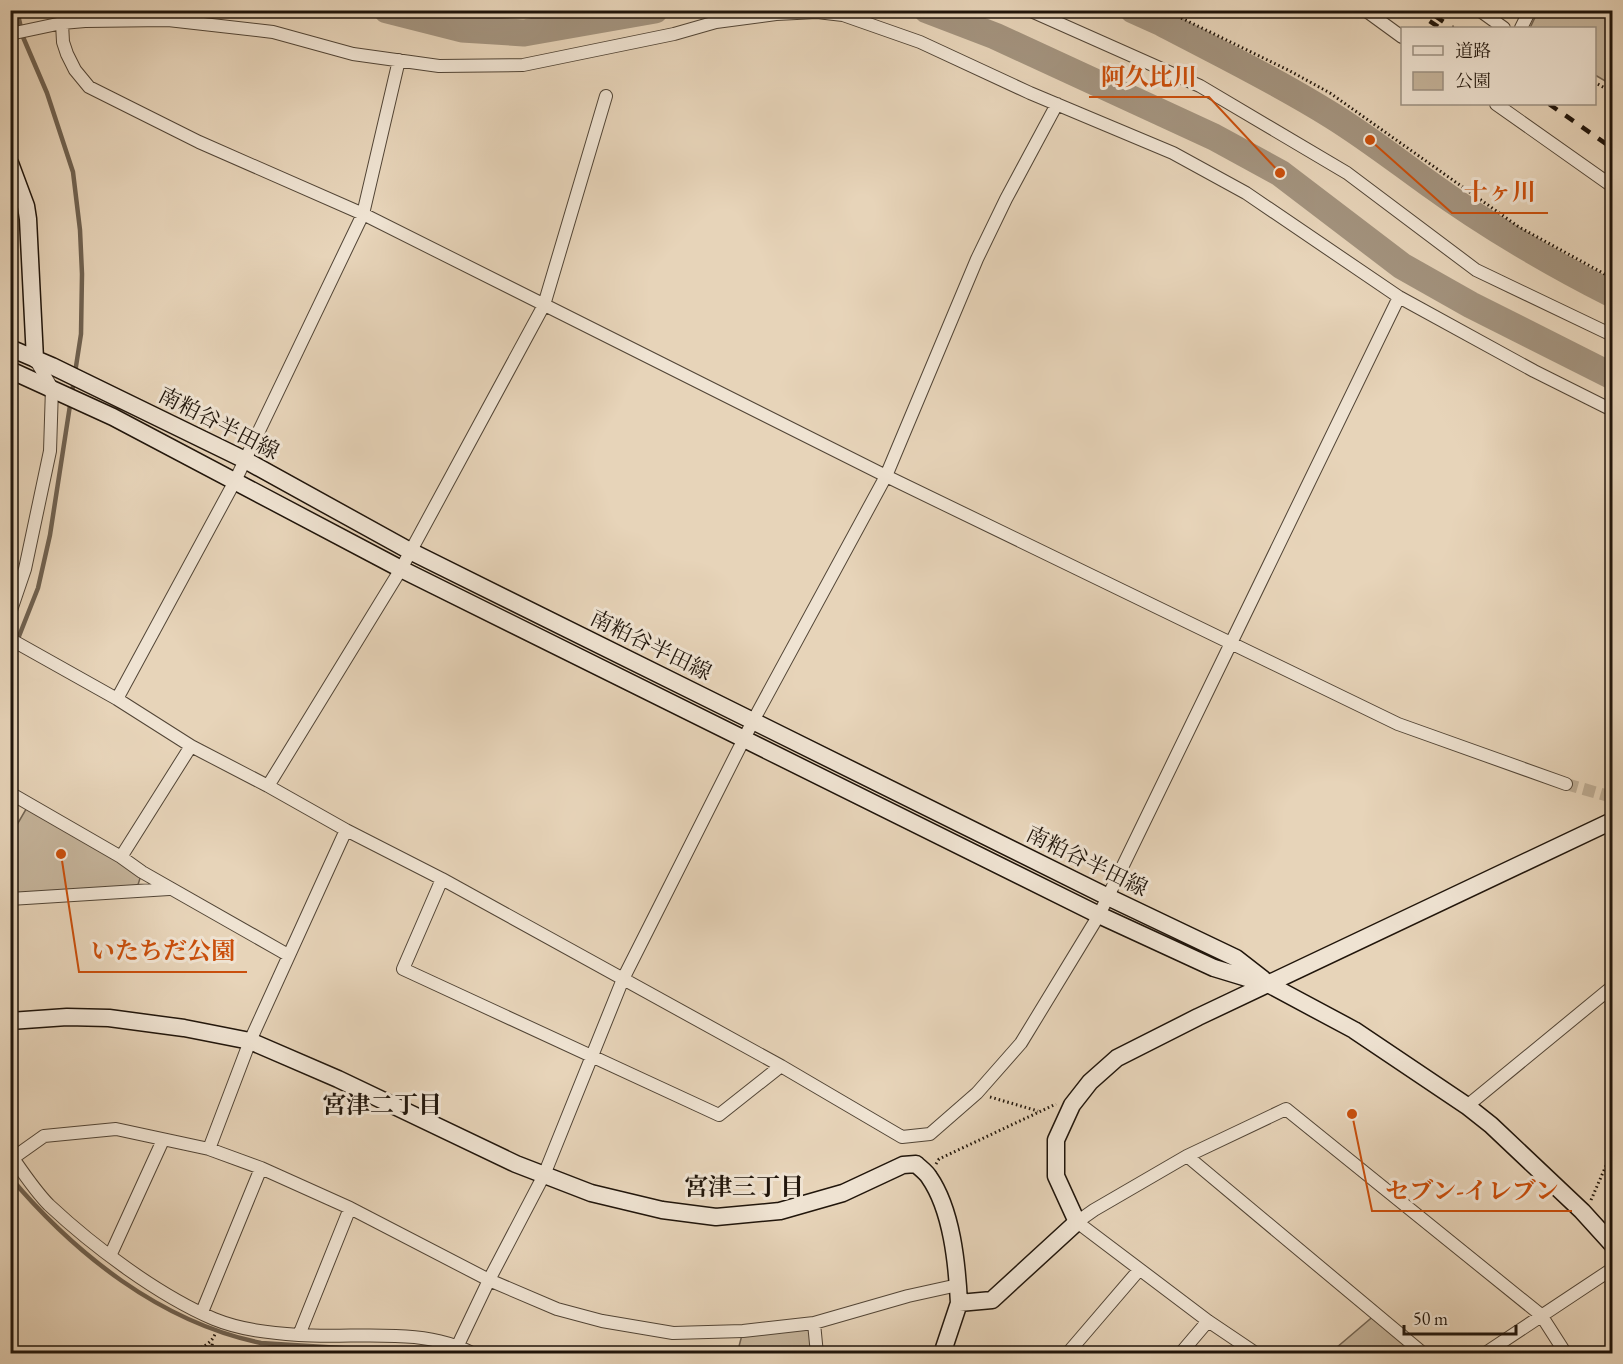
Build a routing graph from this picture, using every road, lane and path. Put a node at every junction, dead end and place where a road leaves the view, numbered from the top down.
1 (1029, 10) edge
2 (1165, 10) edge
3 (1365, 10) edge
4 (1479, 10) edge
5 (1530, 10) edge
6 (60, 24) junction
7 (1503, 27) edge
8 (1522, 27) edge
9 (10, 34) edge
10 (1401, 36) edge
11 (399, 60) junction
12 (1596, 83) edge
13 (1612, 92) edge
14 (606, 96) dead end
15 (1057, 104) junction
16 (1497, 105) edge
17 (10, 163) edge
18 (1612, 186) edge
19 (363, 214) junction
20 (1612, 278) edge
21 (1399, 297) junction
22 (544, 305) junction
23 (1612, 334) edge
24 (10, 348) edge
25 (35, 359) junction
26 (10, 370) edge
27 (52, 388) junction
28 (1612, 410) edge
29 (244, 460) junction
30 (886, 476) junction
31 (235, 480) junction
32 (410, 551) junction
33 (401, 569) junction
34 (10, 613) edge
35 (10, 639) edge
36 (1230, 643) junction
37 (117, 699) junction
38 (753, 721) junction
39 (744, 739) junction
40 (191, 746) junction
41 (1566, 784) tunnel mouth
42 (268, 786) junction
43 (10, 793) edge
44 (1612, 821) edge
45 (346, 830) junction
46 (121, 857) junction
47 (442, 879) junction
48 (171, 888) junction
49 (1108, 897) junction
50 (10, 899) edge
51 (1099, 915) junction
52 (288, 955) junction
53 (623, 979) junction
54 (1270, 985) junction
55 (1612, 987) edge
56 (10, 1021) edge
57 (250, 1041) junction
58 (593, 1057) junction
59 (781, 1066) junction
60 (977, 1093) junction
61 (1072, 1105) junction
62 (1467, 1106) junction
63 (1040, 1112) junction
64 (163, 1140) junction
65 (209, 1149) junction
66 (1612, 1152) edge
67 (11, 1156) edge
68 (1188, 1156) junction
69 (261, 1168) junction
70 (544, 1175) junction
71 (929, 1177) junction
72 (350, 1208) junction
73 (1582, 1211) junction
74 (1077, 1222) junction
75 (1612, 1244) edge
76 (110, 1256) junction
77 (1612, 1269) edge
78 (1139, 1270) junction
79 (489, 1280) junction
80 (958, 1285) junction
81 (959, 1303) junction
82 (202, 1312) junction
83 (1541, 1315) junction
84 (1208, 1322) junction
85 (814, 1323) junction
86 (215, 1335) dead end
87 (299, 1335) junction
88 (213, 1340) junction
89 (458, 1345) junction
90 (268, 1348) dead end
91 (184, 1353) edge
92 (210, 1353) edge
93 (269, 1353) edge
94 (474, 1353) edge
95 (818, 1353) edge
96 (942, 1353) edge
97 (1067, 1353) edge
98 (1180, 1353) edge
99 (1257, 1353) edge
100 (1424, 1353) edge
101 (1484, 1353) edge
102 (1566, 1353) edge

1 - 23 street
2 - 20 path
3 - 10 street
4 - 7 street
5 - 8 street
6 - 9 street
6 - 11 street
6 - 19 street
11 - 15 street
11 - 19 street
12 - 13 path
14 - 22 street
15 - 21 street
15 - 30 street
16 - 18 street
17 - 25 main road
19 - 22 street
19 - 29 street
21 - 28 street
21 - 36 street
22 - 30 street
22 - 32 street
24 - 25 main road, 南粕谷半田線
25 - 27 street
25 - 29 main road, 南粕谷半田線
26 - 27 main road, 南粕谷半田線
27 - 31 main road, 南粕谷半田線
27 - 34 street
29 - 31 street
29 - 32 main road, 南粕谷半田線
30 - 36 street
30 - 38 street
31 - 33 main road, 南粕谷半田線
31 - 37 street
32 - 33 street
32 - 38 main road, 南粕谷半田線
33 - 39 main road, 南粕谷半田線
33 - 42 street
35 - 37 street
36 - 41 street
36 - 49 street
37 - 40 street
38 - 39 street
38 - 49 main road, 南粕谷半田線
39 - 51 main road, 南粕谷半田線
39 - 53 street
40 - 42 street
40 - 46 street
42 - 45 street
43 - 46 street
44 - 54 main road
45 - 47 street
45 - 52 street
46 - 48 street
47 - 53 street
47 - 58 street
48 - 50 street
48 - 52 street
49 - 51 street
49 - 54 main road, 南粕谷半田線
51 - 54 main road, 南粕谷半田線
51 - 60 street
52 - 57 street
53 - 58 street
53 - 59 street
54 - 61 main road
54 - 62 main road
55 - 62 street
56 - 57 main road
57 - 65 street
57 - 70 main road
58 - 59 street
58 - 70 street
59 - 60 street
60 - 63 path
61 - 63 path
61 - 74 main road
62 - 73 main road
63 - 71 path
64 - 65 street
64 - 67 street
64 - 76 street
65 - 69 street
66 - 73 path
67 - 76 street
68 - 74 street
68 - 83 street
68 - 100 street
69 - 72 street
69 - 82 street
70 - 71 main road
70 - 79 street
71 - 80 main road
72 - 79 street
72 - 87 street
73 - 75 main road
74 - 78 street
74 - 81 main road
76 - 82 street
77 - 83 street
78 - 84 street
78 - 97 street
79 - 85 street
79 - 89 street
80 - 81 main road
80 - 85 street
81 - 96 main road
82 - 87 street
83 - 101 street
83 - 102 street
84 - 98 street
84 - 99 street
85 - 95 street
86 - 88 path
87 - 89 street
88 - 91 path
88 - 92 path
89 - 94 street
90 - 93 path

